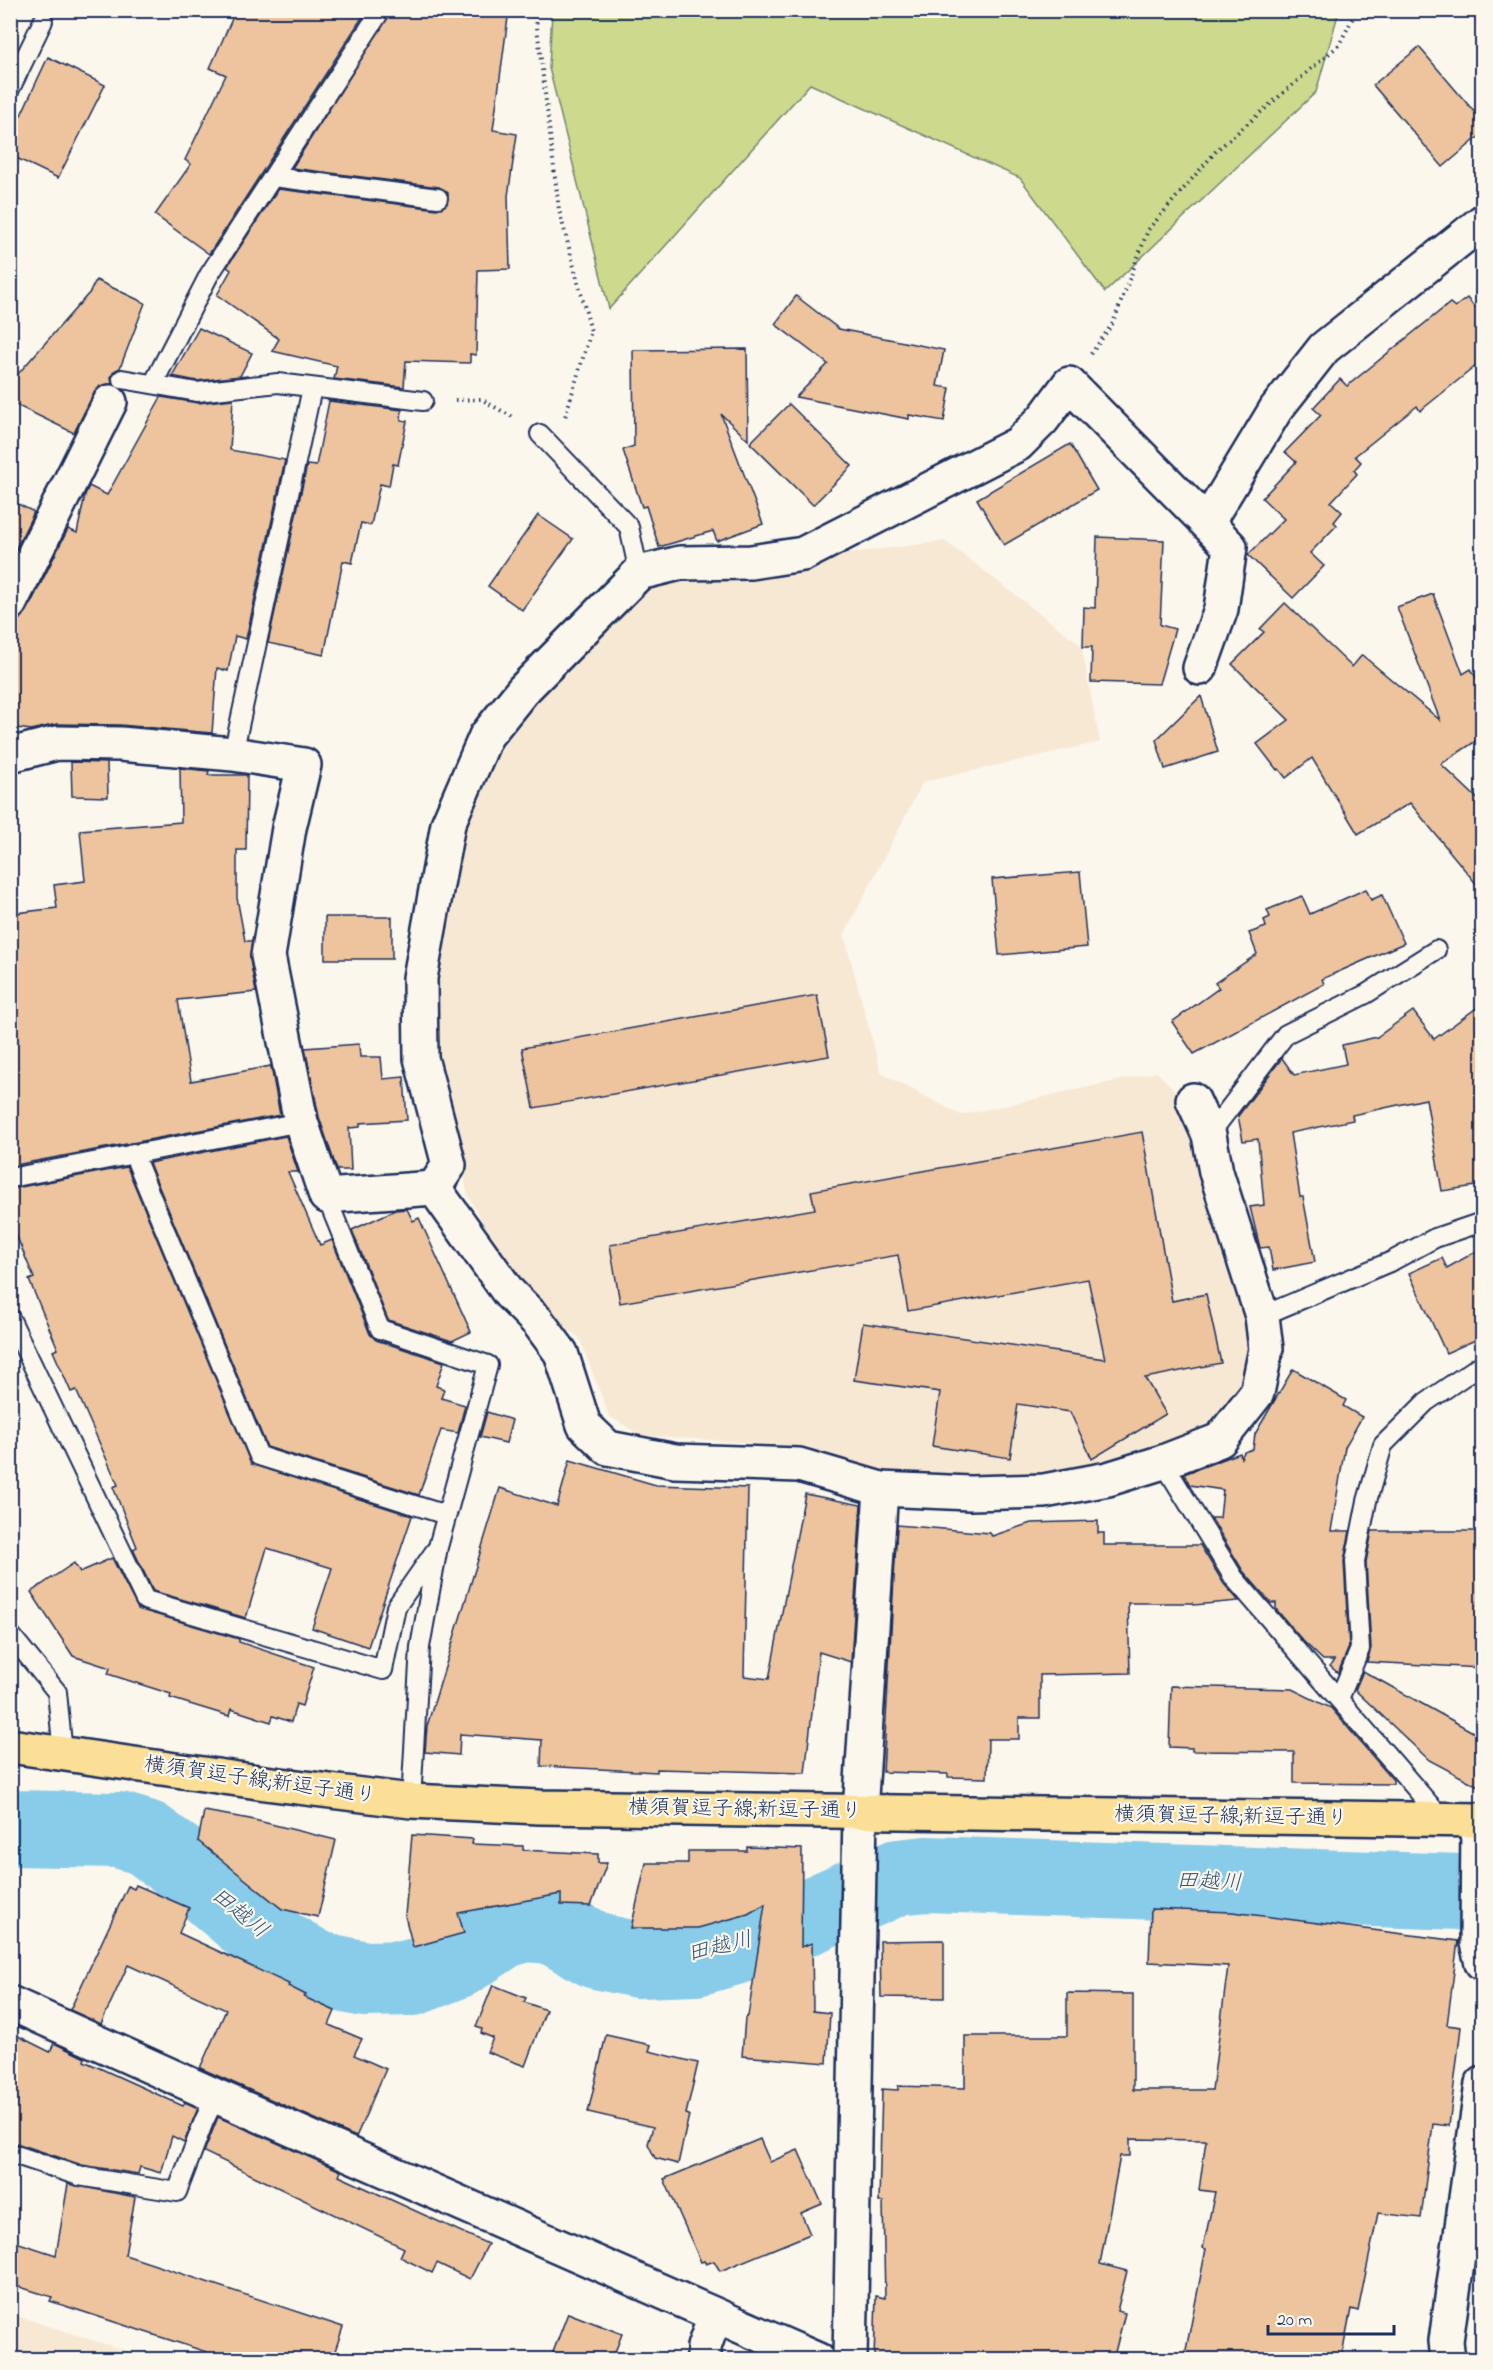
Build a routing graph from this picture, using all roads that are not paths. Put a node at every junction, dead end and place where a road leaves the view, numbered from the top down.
1 (381, 10) edge
2 (43, 21) dead end
3 (10, 89) edge
4 (273, 177) junction
5 (438, 198) dead end
6 (1482, 222) edge
7 (153, 384) junction
8 (312, 388) junction
9 (116, 390) joint
10 (423, 401) road end
11 (540, 434) road end
12 (1207, 522) junction
13 (639, 573) junction
14 (10, 603) edge
15 (1200, 668) dead end
16 (233, 754) junction
17 (10, 755) edge
18 (1436, 950) dead end
19 (1193, 1100) dead end
20 (302, 1122) junction
21 (1209, 1136) junction
22 (133, 1153) junction
23 (10, 1178) edge
24 (434, 1188) junction
25 (326, 1196) junction
26 (1482, 1222) edge
27 (1262, 1316) junction
28 (10, 1318) edge
29 (1482, 1365) edge
30 (1163, 1462) junction
31 (881, 1489) junction
32 (446, 1515) junction
33 (438, 1547) junction
34 (10, 1634) edge
35 (1339, 1699) junction
36 (10, 1746) edge
37 (63, 1754) junction
38 (411, 1801) junction
39 (860, 1812) junction
40 (1443, 1820) junction
41 (1480, 1820) edge
42 (1482, 1963) edge
43 (10, 2003) edge
44 (1482, 2084) edge
45 (216, 2096) junction
46 (10, 2153) edge
47 (715, 2316) junction
48 (704, 2360) edge
49 (818, 2360) edge
50 (850, 2360) edge
51 (1448, 2360) edge

1 - 4 lane
2 - 3 lane
4 - 5 lane
4 - 7 lane
6 - 12 street
7 - 8 lane
7 - 9 lane
8 - 10 lane
8 - 16 lane
9 - 14 street
11 - 13 lane
12 - 13 street
12 - 15 street
13 - 24 street
16 - 17 street
16 - 20 street
18 - 21 lane
19 - 21 street
20 - 22 lane
20 - 25 street
21 - 27 street
22 - 23 lane
22 - 32 lane
24 - 25 street
24 - 31 street
25 - 32 lane
26 - 27 lane
27 - 30 street
28 - 33 lane
29 - 35 lane
30 - 31 street
30 - 35 lane
31 - 39 street
32 - 33 lane
33 - 38 lane
34 - 37 lane
35 - 40 lane
36 - 37 main road, 横須賀逗子線;新逗子通り
37 - 38 main road, 横須賀逗子線;新逗子通り
38 - 39 main road, 横須賀逗子線;新逗子通り
39 - 40 main road, 横須賀逗子線;新逗子通り
39 - 50 street
40 - 41 main road, 横須賀逗子線;新逗子通り
41 - 42 street
43 - 45 street
44 - 51 street
45 - 46 lane
45 - 47 street
47 - 48 street
47 - 49 street

